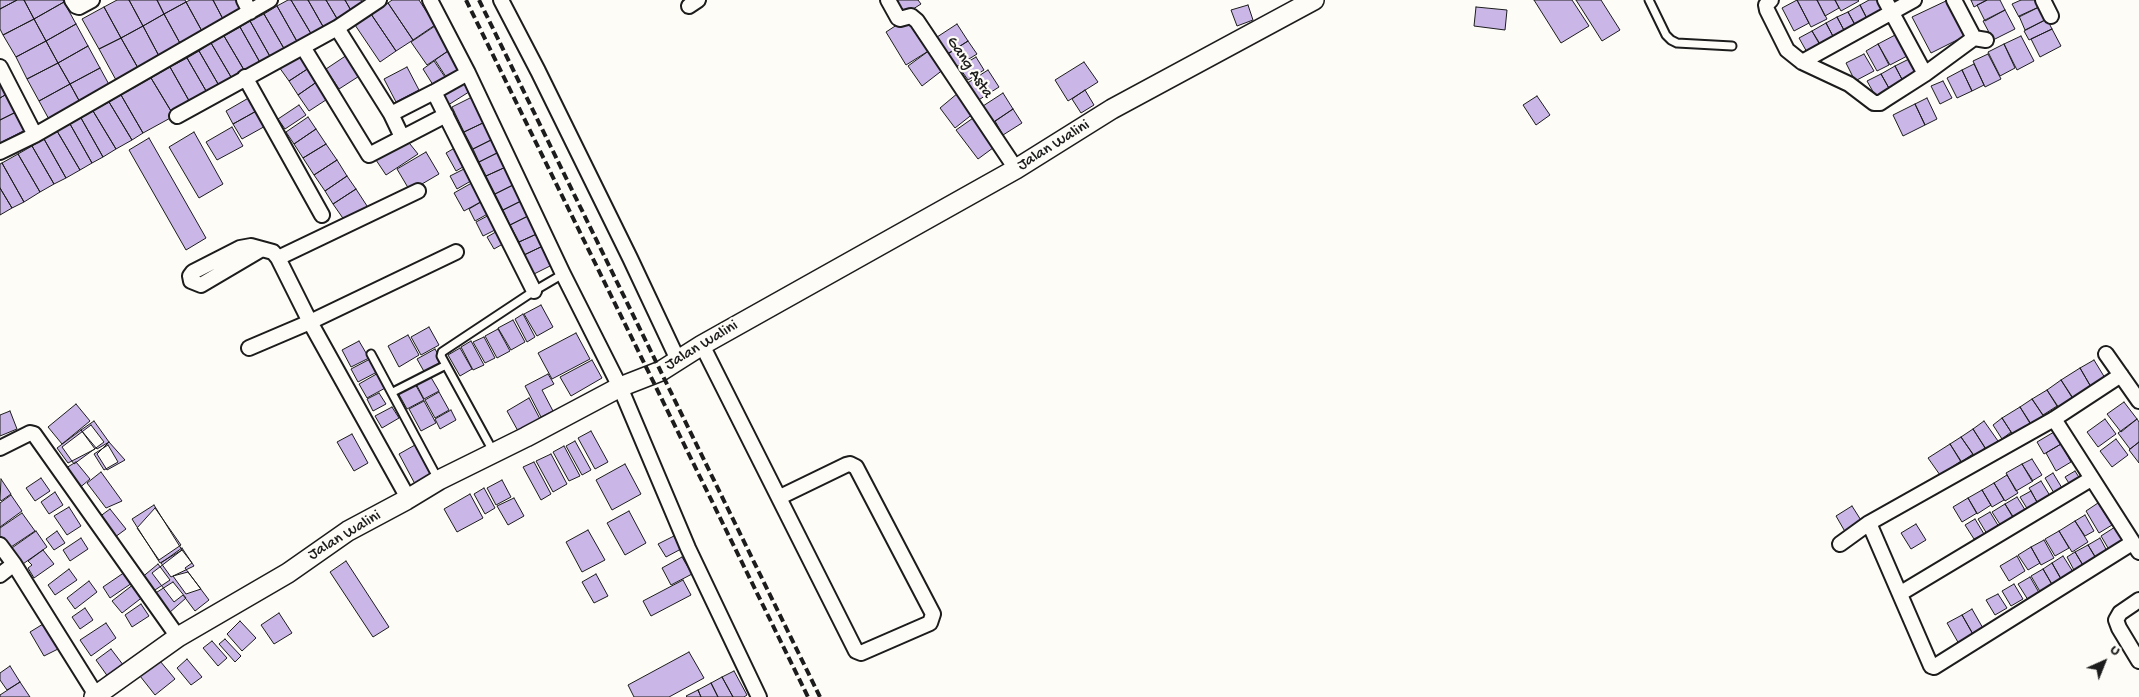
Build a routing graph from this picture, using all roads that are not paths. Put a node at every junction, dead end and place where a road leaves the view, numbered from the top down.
1 (72, 0) edge
2 (92, 0) edge
3 (270, 0) edge
4 (379, 0) edge
5 (430, 0) edge
6 (501, 0) edge
7 (888, 0) edge
8 (1314, 0) edge
9 (1649, 0) edge
10 (1771, 0) edge
11 (1914, 0) edge
12 (1954, 0) edge
13 (2043, 0) edge
14 (247, 6) edge
15 (1888, 6) edge
16 (2051, 16) dead end
17 (337, 28) junction
18 (1732, 46) dead end
19 (303, 47) junction
20 (1802, 62) junction
21 (0, 67) edge
22 (468, 73) junction
23 (1925, 74) junction
24 (244, 77) junction
25 (434, 92) junction
26 (390, 114) junction
27 (446, 115) junction
28 (177, 116) dead end
29 (35, 135) junction
30 (402, 137) junction
31 (0, 152) edge
32 (1016, 169) junction
33 (418, 191) dead end
34 (322, 215) dead end
35 (262, 249) dead end
36 (456, 252) dead end
37 (278, 258) junction
38 (563, 274) junction
39 (534, 291) junction
40 (310, 322) junction
41 (702, 344) junction
42 (249, 348) dead end
43 (371, 354) dead end
44 (2106, 354) dead end
45 (678, 360) junction
46 (446, 365) junction
47 (2121, 375) junction
48 (620, 387) junction
49 (393, 392) junction
50 (2139, 401) edge
51 (2054, 419) junction
52 (0, 448) edge
53 (494, 452) junction
54 (2091, 479) junction
55 (439, 480) junction
56 (780, 497) junction
57 (408, 498) junction
58 (1869, 523) junction
59 (1840, 544) dead end
60 (0, 546) edge
61 (2136, 548) edge
62 (14, 564) junction
63 (0, 575) edge
64 (1901, 593) junction
65 (2139, 600) edge
66 (178, 638) junction
67 (2139, 661) edge
68 (95, 696) edge
69 (759, 697) edge

1 - 2 street
3 - 14 street
4 - 17 street
5 - 22 street
6 - 45 street
7 - 32 street, Gang Asta
8 - 32 street, Jalan Walini
9 - 18 lane
10 - 20 street
11 - 15 street
12 - 23 street
13 - 16 street
14 - 29 street
15 - 20 street
15 - 23 street
17 - 19 street
17 - 26 street
19 - 24 street
19 - 30 street
20 - 23 street
21 - 29 street
22 - 25 street
22 - 38 street
24 - 28 street
24 - 34 street
25 - 26 street
25 - 27 street
26 - 30 street
27 - 30 street
27 - 39 street
29 - 31 street
32 - 41 street, Jalan Walini
33 - 37 street
35 - 37 street
36 - 40 street
37 - 40 street
38 - 39 lane
38 - 48 street
39 - 46 lane
40 - 42 street
40 - 57 street
41 - 45 street, Jalan Walini
41 - 56 street
43 - 49 lane
44 - 47 street
45 - 48 street, Jalan Walini
46 - 49 lane
46 - 53 lane
47 - 50 street
47 - 51 street
48 - 53 street, Jalan Walini
48 - 69 street
49 - 55 lane
51 - 54 street
51 - 58 street
52 - 66 street
53 - 55 street, Jalan Walini
54 - 61 street
54 - 64 street
55 - 57 street, Jalan Walini
56 - 56 street
57 - 66 street, Jalan Walini
58 - 59 street
58 - 64 street
60 - 62 street
61 - 64 street
62 - 63 street
62 - 68 street
65 - 67 street
66 - 68 street, Jalan Walini

